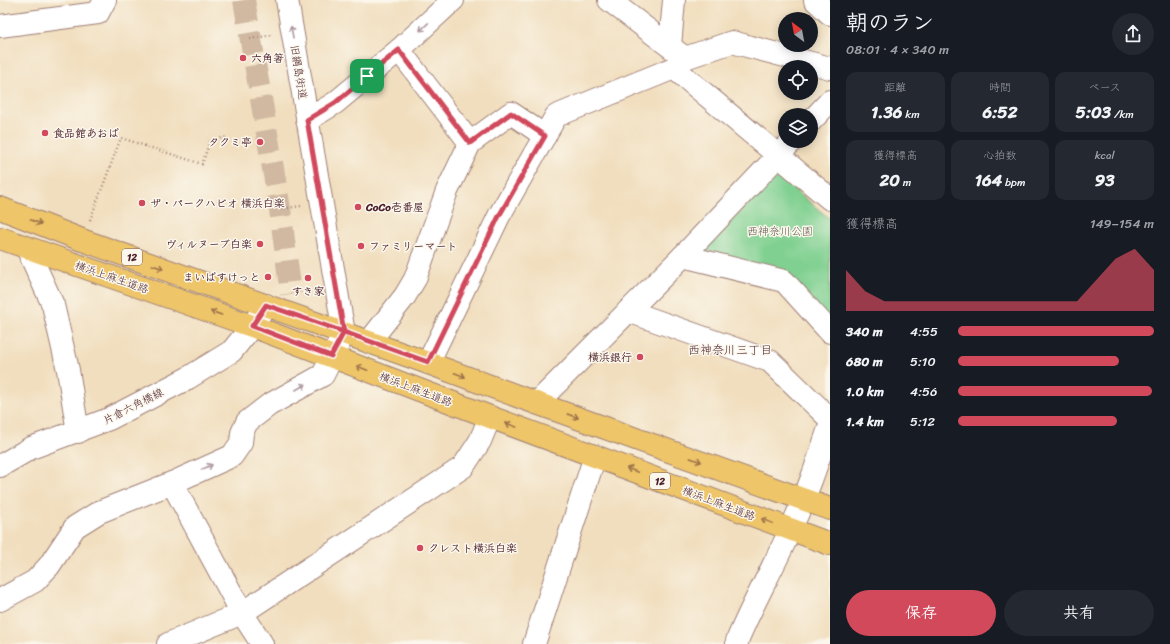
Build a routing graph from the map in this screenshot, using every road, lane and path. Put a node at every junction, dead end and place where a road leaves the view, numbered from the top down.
1 (105, 0) edge
2 (287, 0) edge
3 (453, 0) edge
4 (609, 0) edge
5 (674, 0) edge
6 (815, 0) edge
7 (830, 14) edge
8 (0, 26) edge
9 (399, 50) junction
10 (676, 57) junction
11 (830, 68) edge
12 (830, 101) edge
13 (818, 114) edge
14 (307, 120) junction
15 (545, 136) junction
16 (227, 137) dead end
17 (778, 142) edge
18 (470, 143) junction
19 (785, 148) edge
20 (830, 199) edge
21 (0, 208) edge
22 (90, 222) dead end
23 (0, 238) edge
24 (27, 248) junction
25 (683, 256) junction
26 (266, 305) junction
27 (628, 311) junction
28 (252, 326) junction
29 (344, 332) junction
30 (830, 332) edge
31 (369, 342) junction
32 (331, 356) junction
33 (428, 362) junction
34 (537, 403) junction
35 (490, 417) junction
36 (830, 419) edge
37 (830, 430) edge
38 (78, 432) junction
39 (595, 456) junction
40 (0, 466) edge
41 (172, 483) junction
42 (804, 500) junction
43 (830, 509) edge
44 (791, 530) junction
45 (830, 544) edge
46 (0, 600) edge
47 (242, 613) junction
48 (168, 644) edge
49 (262, 644) edge
50 (534, 644) edge
51 (737, 644) edge

1 - 8 street
14 -> 2 street, 旧綱島街道
3 -> 9 street
4 - 10 street
5 - 10 street
6 - 7 street
9 - 14 street
9 - 18 street
10 - 11 street
10 - 15 street
10 - 17 street
12 - 13 street
14 - 29 street, 旧綱島街道
15 - 18 street
15 - 33 street
16 - 22 path
18 - 31 street
19 - 20 street
19 - 25 street
21 -> 26 main road, 12
23 - 24 main road, 横浜上麻生道路 / 12
28 -> 24 main road, 横浜上麻生道路 / 12
24 - 38 street
25 - 27 street
25 - 30 street
26 - 28 street, 片倉六角橋線
26 - 29 main road, 12
27 - 34 street
27 - 36 street
28 - 32 main road, 横浜上麻生道路 / 12
28 - 38 street, 片倉六角橋線
29 - 31 main road, 12
29 - 32 street
31 - 33 main road, 12
35 -> 32 main road, 横浜上麻生道路 / 12
41 -> 32 street
33 -> 34 main road, 12
34 -> 42 main road, 12
39 -> 35 main road, 横浜上麻生道路 / 12
35 - 47 street
37 - 42 street
38 - 40 street, 片倉六角橋線
44 -> 39 main road, 横浜上麻生道路 / 12
39 - 50 street
41 - 46 street
41 - 47 street
42 - 43 main road, 12
42 - 44 street
44 - 45 main road, 横浜上麻生道路 / 12
44 - 51 street
47 - 48 street
47 - 49 street

